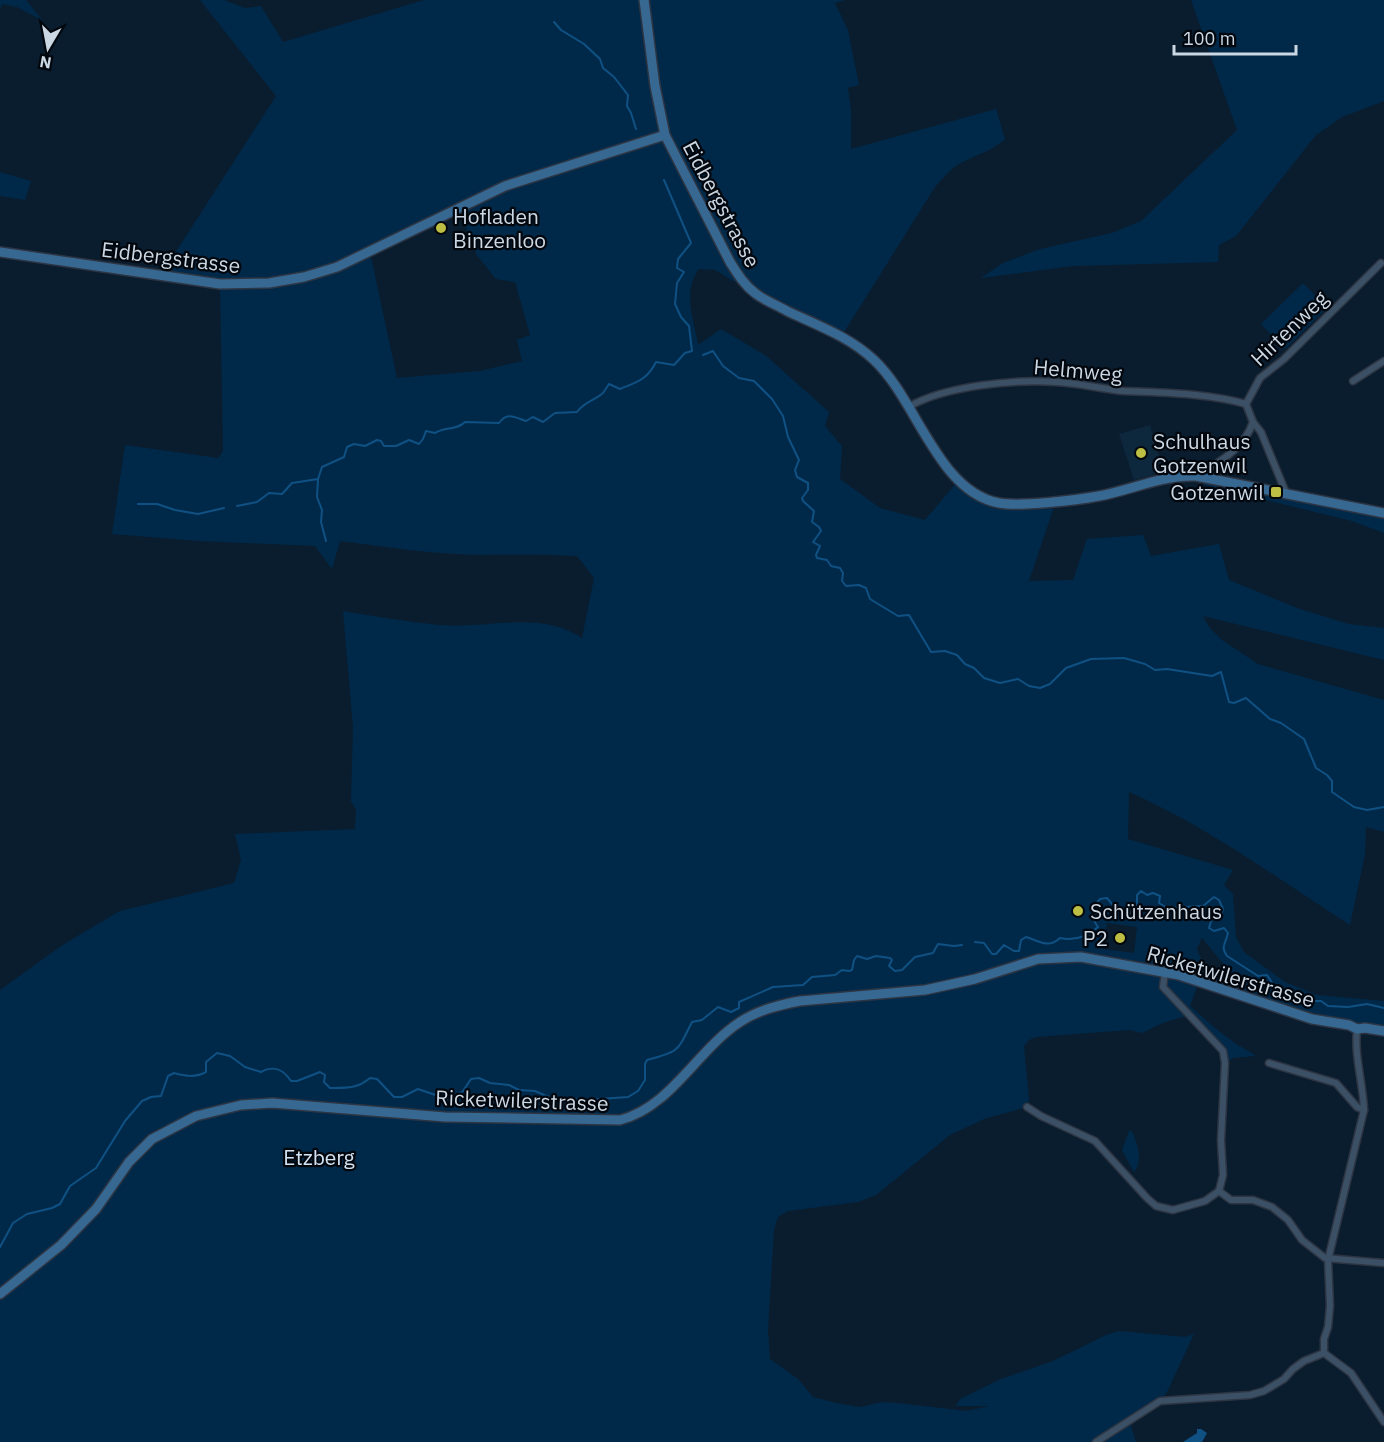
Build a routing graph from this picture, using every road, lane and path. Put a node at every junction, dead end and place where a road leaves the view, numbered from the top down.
1 (644, 0) edge
2 (665, 135) junction
3 (0, 252) edge
4 (1381, 263) dead end
5 (1384, 361) edge
6 (1353, 381) dead end
7 (1246, 404) junction
8 (910, 406) junction
9 (1253, 422) junction
10 (1196, 476) junction
11 (1286, 494) junction
12 (1384, 513) edge
13 (1165, 972) junction
14 (1357, 1029) junction
15 (1384, 1031) edge
16 (1269, 1063) dead end
17 (1027, 1107) dead end
18 (1364, 1110) junction
19 (1219, 1191) junction
20 (1328, 1260) junction
21 (1384, 1263) edge
22 (0, 1294) edge
23 (1324, 1353) junction
24 (1384, 1422) edge
25 (1096, 1442) edge

1 - 2 street
2 - 3 street, Eidbergstrasse
2 - 8 street, Eidbergstrasse
4 - 7 street, Hirtenweg
5 - 6 street
7 - 8 street, Helmweg
7 - 9 street
8 - 10 street, Eidbergstrasse
9 - 10 street
9 - 11 street
10 - 11 street, Eidbergstrasse
11 - 12 street, Eidbergstrasse
13 - 14 street, Ricketwilerstrasse
13 - 19 street
13 - 22 street, Ricketwilerstrasse
14 - 15 street, Ricketwilerstrasse
14 - 18 street
16 - 18 street
17 - 19 street
18 - 20 street
19 - 20 street
20 - 21 street
20 - 23 street
23 - 24 street
23 - 25 street

